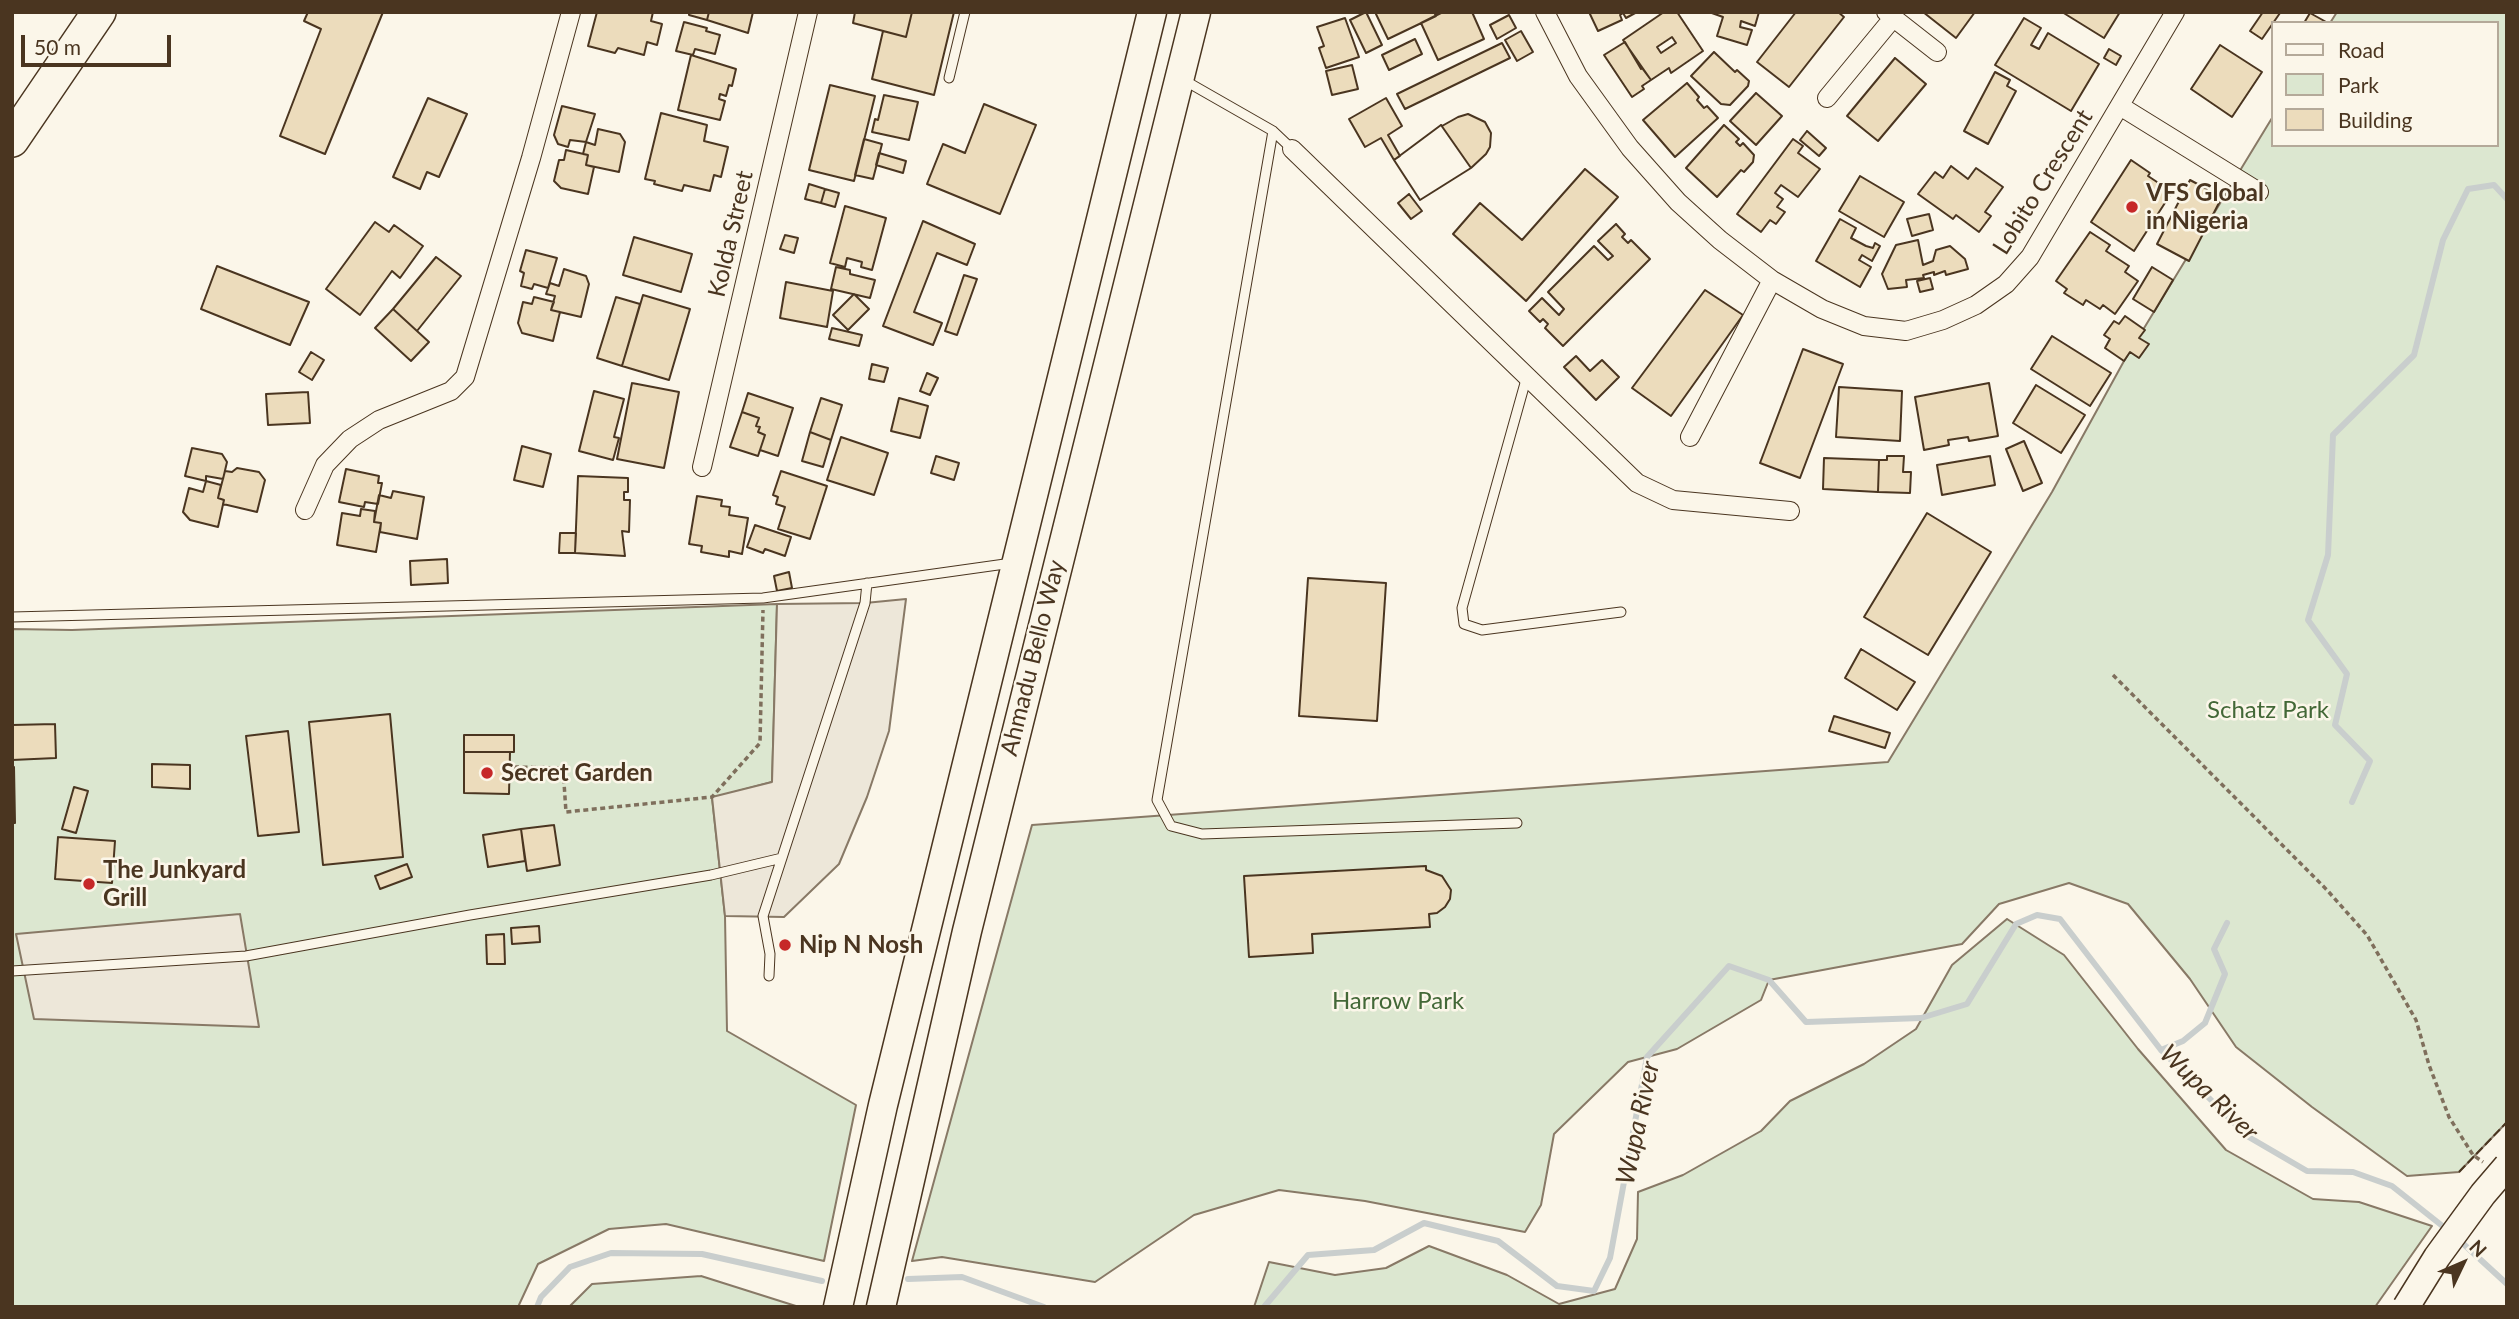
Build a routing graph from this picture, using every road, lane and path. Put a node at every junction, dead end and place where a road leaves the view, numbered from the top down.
1 (99, 12) edge
2 (571, 12) edge
3 (808, 12) edge
4 (965, 12) edge
5 (1152, 12) edge
6 (1196, 12) edge
7 (1545, 12) edge
8 (2175, 12) edge
9 (1889, 15) edge
10 (1937, 51) dead end
11 (949, 78) dead end
12 (1181, 78) junction
13 (1827, 98) dead end
14 (2120, 106) junction
15 (1273, 131) junction
16 (12, 140) edge
17 (1292, 149) joint
18 (2259, 191) dead end
19 (1772, 280) junction
20 (1527, 376) junction
21 (1689, 437) dead end
22 (702, 467) dead end
23 (305, 510) dead end
24 (1790, 511) dead end
25 (1017, 563) junction
26 (867, 583) junction
27 (763, 598) junction
28 (1621, 612) dead end
29 (12, 617) edge
30 (2113, 675) dead end
31 (514, 767) dead end
32 (1517, 823) dead end
33 (782, 858) junction
34 (12, 971) edge
35 (769, 976) dead end
36 (2498, 1167) edge
37 (838, 1307) edge
38 (881, 1307) edge
39 (2406, 1307) edge

1 - 16 highway
2 - 23 street
3 - 22 street, Kolda Street
4 - 11 lane
5 - 25 main road, Ahmadu Bello Way
6 - 12 main road, Ahmadu Bello Way
7 - 19 street, Lobito Crescent
8 - 14 street, Lobito Crescent
9 - 10 street
9 - 13 street
12 - 15 lane
12 - 38 main road, Ahmadu Bello Way
14 - 18 street
14 - 19 street, Lobito Crescent
15 - 17 lane
15 - 32 lane
17 - 20 street
19 - 21 street
20 - 24 street
20 - 28 lane
25 - 26 lane
25 - 37 main road, Ahmadu Bello Way
26 - 27 lane
26 - 33 lane
27 - 29 lane
27 - 31 path
30 - 36 path
33 - 34 lane
33 - 35 lane
36 - 39 main road, bridge

